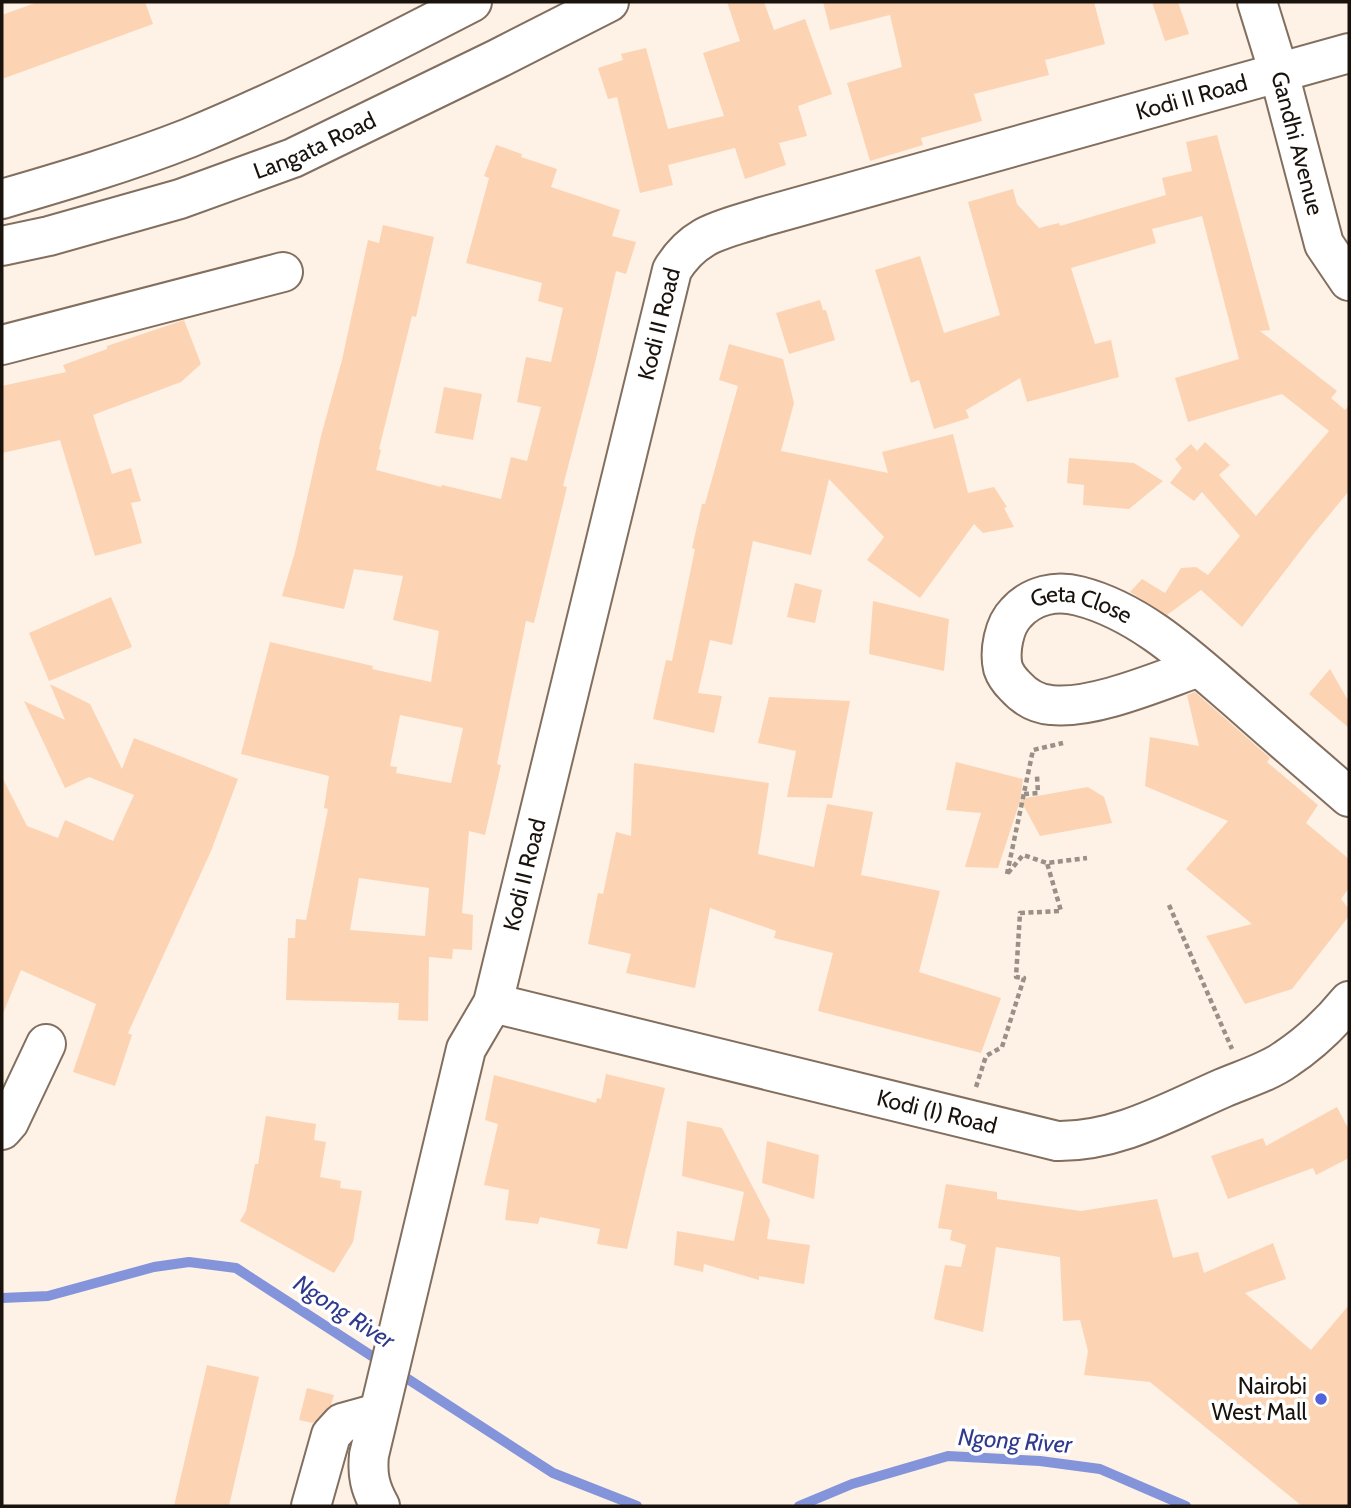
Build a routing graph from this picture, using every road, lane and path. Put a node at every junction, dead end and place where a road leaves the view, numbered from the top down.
1 (472, 2) edge
2 (609, 2) edge
3 (1257, 2) edge
4 (1349, 53) edge
5 (1279, 73) junction
6 (2, 199) edge
7 (2, 246) edge
8 (283, 272) dead end
9 (1349, 281) edge
10 (2, 345) edge
11 (1199, 667) junction
12 (1033, 750) dead end
13 (1037, 776) dead end
14 (1024, 794) junction
15 (1349, 797) edge
16 (1087, 858) dead end
17 (1047, 863) junction
18 (1169, 905) dead end
19 (1349, 1001) edge
20 (493, 1003) junction
21 (46, 1044) dead end
22 (1244, 1078) junction
23 (975, 1089) dead end
24 (2, 1130) edge
25 (380, 1403) junction
26 (311, 1506) edge
27 (380, 1506) edge

1 - 6 street
2 - 7 street, Langata Road
3 - 5 street, Gandhi Avenue
4 - 5 street, Kodi II Road
5 - 9 street, Gandhi Avenue
5 - 20 street, Kodi II Road
8 - 10 street
11 - 11 street, Geta Close
11 - 15 street, Geta Close
12 - 14 path
13 - 14 path
14 - 17 path
16 - 17 path
17 - 23 path
18 - 22 path
19 - 22 street, Kodi (I) Road
20 - 22 street, Kodi (I) Road
20 - 25 street, Kodi II Road
21 - 24 street
25 - 26 street
25 - 27 street, Kodi II Road

